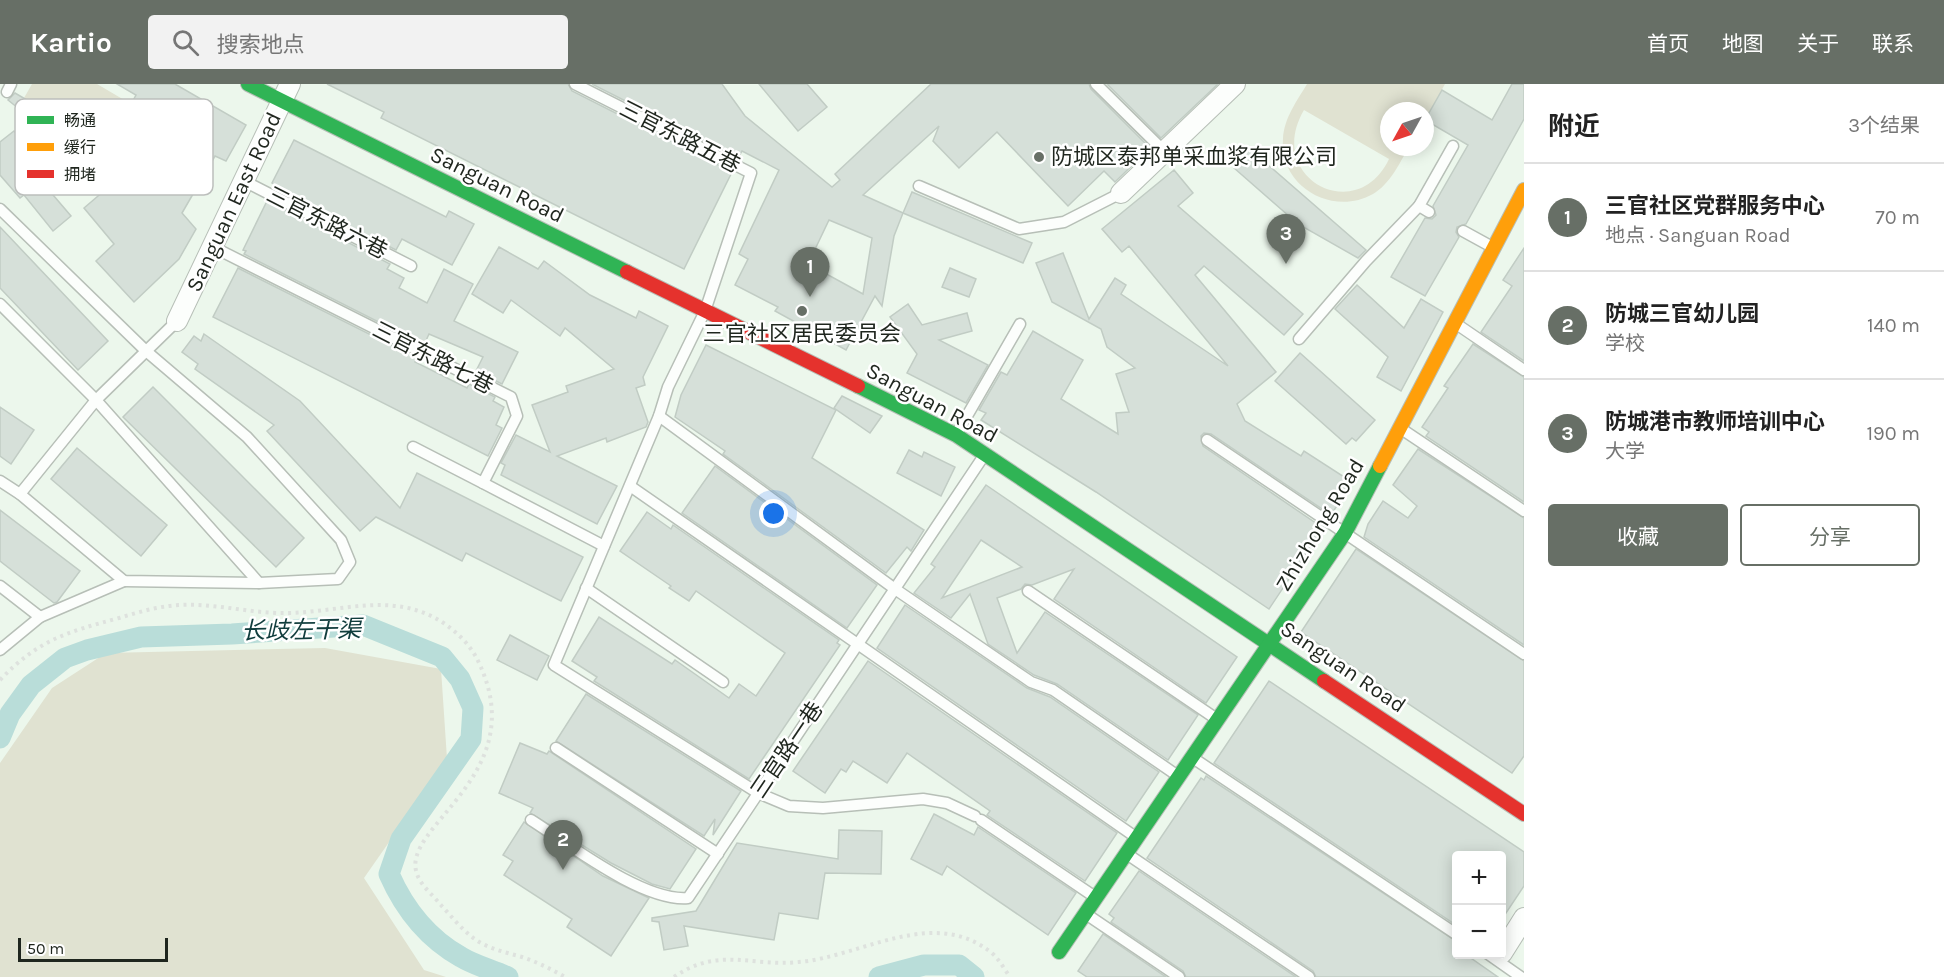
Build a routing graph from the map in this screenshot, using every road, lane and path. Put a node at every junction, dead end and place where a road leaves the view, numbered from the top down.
1 (248, 84) edge
2 (290, 84) edge
3 (575, 84) edge
4 (1096, 84) edge
5 (1235, 84) edge
6 (592, 88) edge
7 (281, 102) junction
8 (1453, 146) dead end
9 (1164, 151) junction
10 (244, 181) junction
11 (919, 186) dead end
12 (1524, 190) edge
13 (1121, 193) joint
14 (1419, 206) junction
15 (0, 209) edge
16 (1429, 212) dead end
17 (1462, 231) dead end
18 (213, 247) junction
19 (1494, 248) junction
20 (411, 266) dead end
21 (0, 304) edge
22 (705, 311) junction
23 (177, 321) joint
24 (1454, 323) junction
25 (1020, 324) dead end
26 (1299, 339) dead end
27 (146, 351) junction
28 (1524, 370) edge
29 (96, 400) junction
30 (659, 416) junction
31 (1400, 428) junction
32 (956, 435) junction
33 (1207, 440) dead end
34 (413, 447) dead end
35 (985, 454) junction
36 (0, 481) edge
37 (483, 483) junction
38 (630, 486) junction
39 (20, 494) junction
40 (1524, 512) edge
41 (1345, 533) junction
42 (604, 546) junction
43 (124, 581) junction
44 (259, 583) junction
45 (0, 586) edge
46 (586, 588) junction
47 (895, 589) junction
48 (1028, 591) dead end
49 (40, 617) junction
50 (1271, 644) junction
51 (857, 645) junction
52 (0, 650) edge
53 (1524, 654) edge
54 (0, 680) edge
55 (723, 682) dead end
56 (1218, 720) junction
57 (555, 748) dead end
58 (1192, 758) junction
59 (1179, 777) junction
60 (758, 793) junction
61 (1524, 814) edge
62 (531, 820) dead end
63 (1137, 838) junction
64 (718, 854) junction
65 (1126, 854) junction
66 (1096, 898) junction
67 (1085, 914) junction
68 (1524, 918) edge
69 (1452, 931) edge
70 (1506, 943) edge
71 (1059, 952) dead end
72 (1500, 959) edge
73 (565, 977) edge
74 (674, 977) edge
75 (1010, 977) edge
76 (1179, 977) edge
77 (1310, 977) edge
78 (1521, 977) edge

1 - 7 street, Sanguan Road
2 - 7 street, Sanguan East Road
3 - 6 lane, 三官东路五巷
4 - 9 lane
5 - 9 street
6 - 22 lane, 三官东路五巷
7 - 10 street, Sanguan East Road
7 - 22 street, Sanguan Road
8 - 14 lane
9 - 13 street
10 - 18 street, Sanguan East Road
10 - 20 lane, 三官东路六巷
11 - 13 lane
12 - 19 street, Zhizhong Road
14 - 16 lane
14 - 26 lane
15 - 27 lane
17 - 19 lane
18 - 23 street, Sanguan East Road
18 - 37 lane, 三官东路七巷
19 - 24 street, Zhizhong Road
21 - 29 lane
22 - 30 lane
22 - 32 street, Sanguan Road
23 - 27 lane
24 - 28 lane
24 - 31 street, Zhizhong Road
25 - 32 lane
27 - 29 lane
27 - 44 lane
29 - 39 lane
29 - 44 lane
30 - 38 lane
30 - 47 lane
31 - 40 lane
31 - 41 street, Zhizhong Road
32 - 35 street, Sanguan Road
33 - 41 lane
34 - 37 lane
35 - 47 lane, 三官路一巷
35 - 50 street, Sanguan Road
36 - 39 lane
37 - 42 lane
38 - 42 lane
38 - 51 lane
39 - 43 lane
41 - 50 street, Zhizhong Road
41 - 53 lane
42 - 46 lane
43 - 44 lane
43 - 49 lane
45 - 49 lane
46 - 55 lane
46 - 60 lane
47 - 51 lane, 三官路一巷
47 - 59 lane
48 - 56 lane
49 - 52 lane
50 - 56 street, Zhizhong Road
50 - 61 street, Sanguan Road
51 - 60 lane, 三官路一巷
51 - 63 lane
54 - 73 path
56 - 58 street, Zhizhong Road
57 - 64 lane
58 - 59 street, Zhizhong Road
58 - 69 lane
59 - 63 street, Zhizhong Road
60 - 64 lane, 三官路一巷
60 - 66 lane
62 - 64 lane, 三官路一巷
63 - 65 street, Zhizhong Road
65 - 66 street, Zhizhong Road
65 - 77 lane
66 - 67 street, Zhizhong Road
67 - 71 street, Zhizhong Road
67 - 76 lane
68 - 70 street
72 - 78 lane
74 - 75 path

